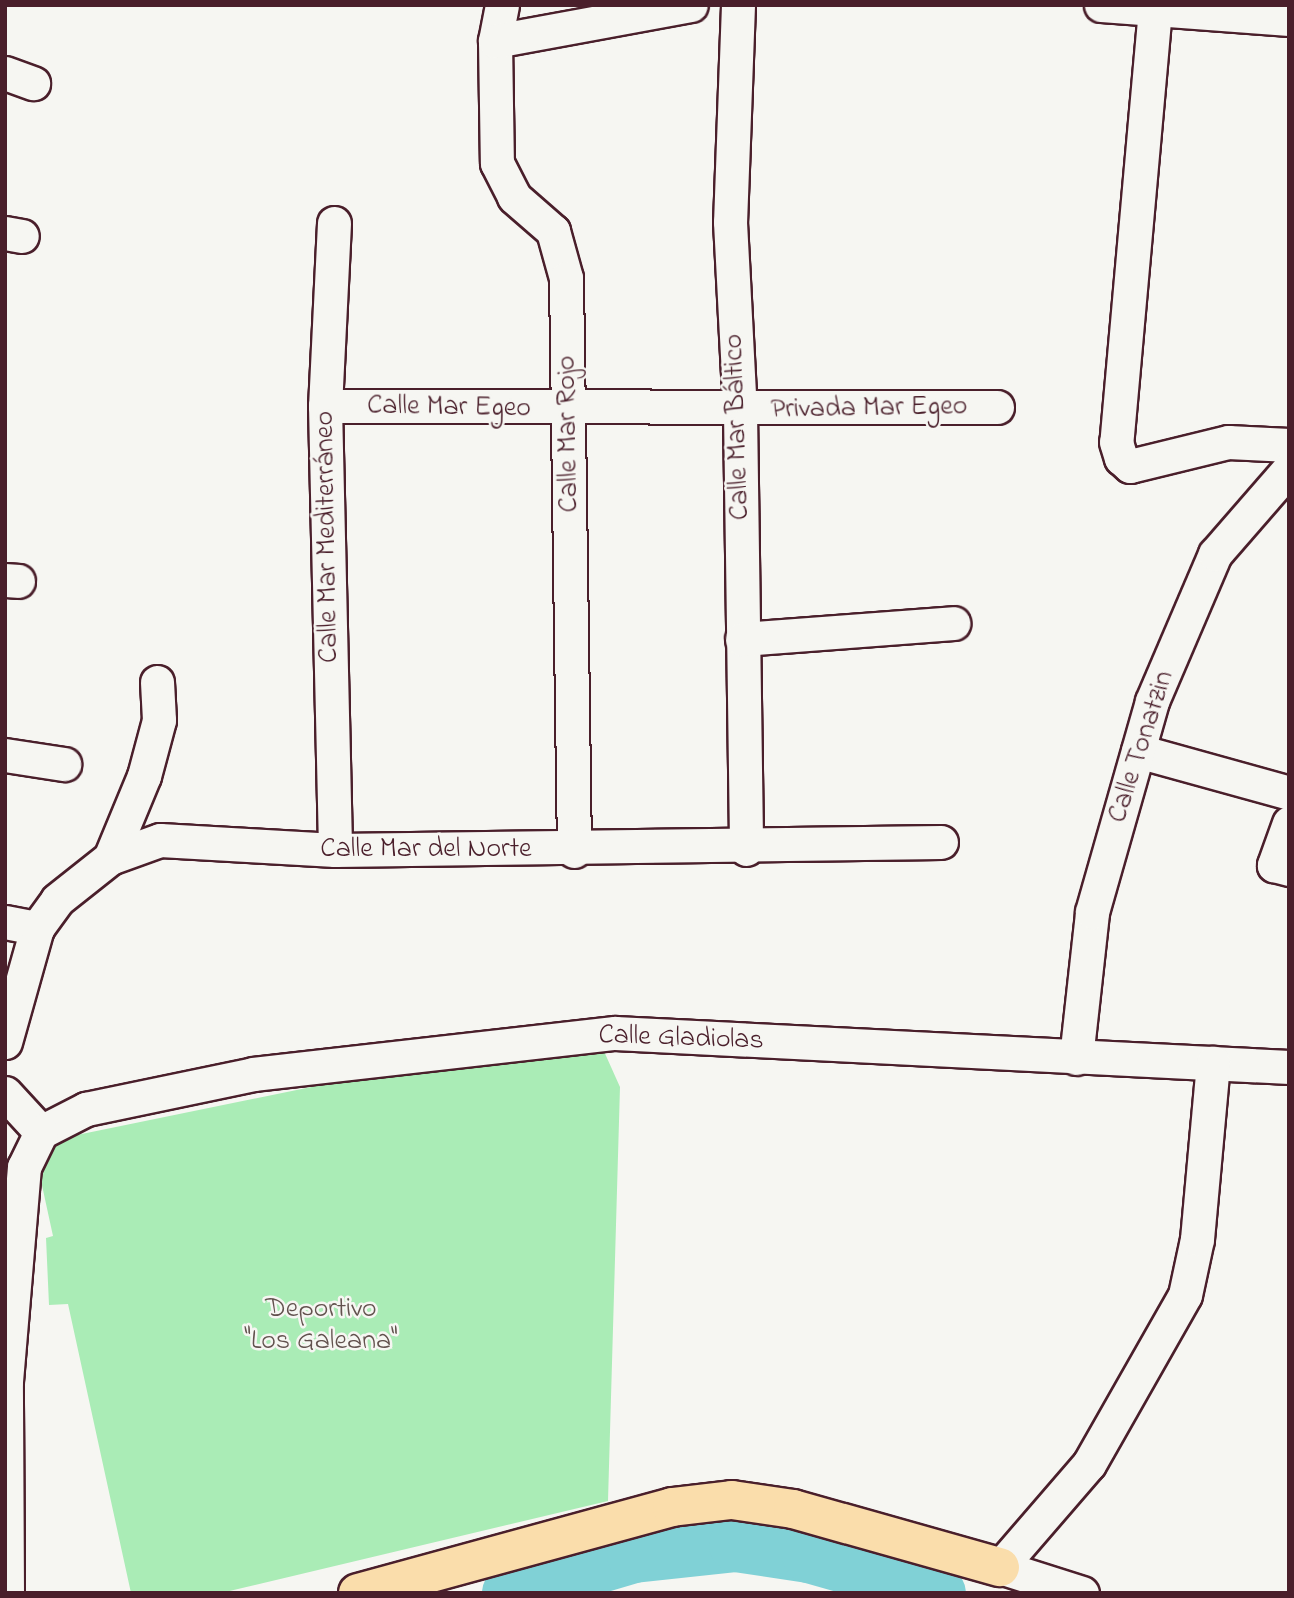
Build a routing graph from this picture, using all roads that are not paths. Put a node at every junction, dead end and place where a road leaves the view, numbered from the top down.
1 (502, 5) edge
2 (691, 5) edge
3 (738, 5) edge
4 (1101, 5) edge
5 (1155, 9) junction
6 (1289, 19) edge
7 (495, 41) junction
8 (334, 223) dead end
9 (325, 406) junction
10 (997, 407) dead end
11 (569, 409) junction
12 (740, 411) junction
13 (1289, 445) edge
14 (1289, 469) edge
15 (953, 623) dead end
16 (742, 639) junction
17 (157, 682) dead end
18 (1138, 751) junction
19 (5, 755) edge
20 (64, 764) dead end
21 (1289, 793) edge
22 (1289, 824) edge
23 (941, 842) dead end
24 (746, 849) junction
25 (335, 850) junction
26 (574, 850) junction
27 (110, 858) junction
28 (1289, 869) edge
29 (21, 925) edge
30 (5, 1042) edge
31 (1076, 1058) junction
32 (1213, 1063) junction
33 (1289, 1067) edge
34 (5, 1093) edge
35 (41, 1132) junction
36 (5, 1381) edge
37 (1000, 1567) junction
38 (7, 1593) edge
39 (358, 1593) edge
40 (1082, 1593) edge

1 - 7 street, Calle Mar Rojo
2 - 7 street
3 - 12 street, Calle Mar Báltico
4 - 5 street
5 - 6 street
5 - 13 street
7 - 11 street, Calle Mar Rojo
8 - 9 street, Calle Mar Mediterráneo
9 - 11 street, Calle Mar Egeo
9 - 25 street, Calle Mar Mediterráneo
10 - 12 street, Privada Mar Egeo
11 - 12 street, Calle Mar Egeo
11 - 26 street, Calle Mar Rojo
12 - 16 street, Calle Mar Báltico
14 - 18 street, Calle Tonatzin
15 - 16 street
16 - 24 street, Calle Mar Báltico
17 - 27 street
18 - 21 street
18 - 31 street, Calle Tonatzin
19 - 20 street
22 - 28 street
23 - 24 street, Calle Mar del Norte
24 - 26 street, Calle Mar del Norte
25 - 26 street, Calle Mar del Norte
25 - 27 street, Calle Mar del Norte
27 - 29 street
29 - 30 street
31 - 32 street, Calle Gladiolas
31 - 35 street, Calle Gladiolas
32 - 33 street, Calle Gladiolas
32 - 37 street
34 - 35 street
35 - 36 street
36 - 38 street
37 - 39 main road
37 - 40 street

